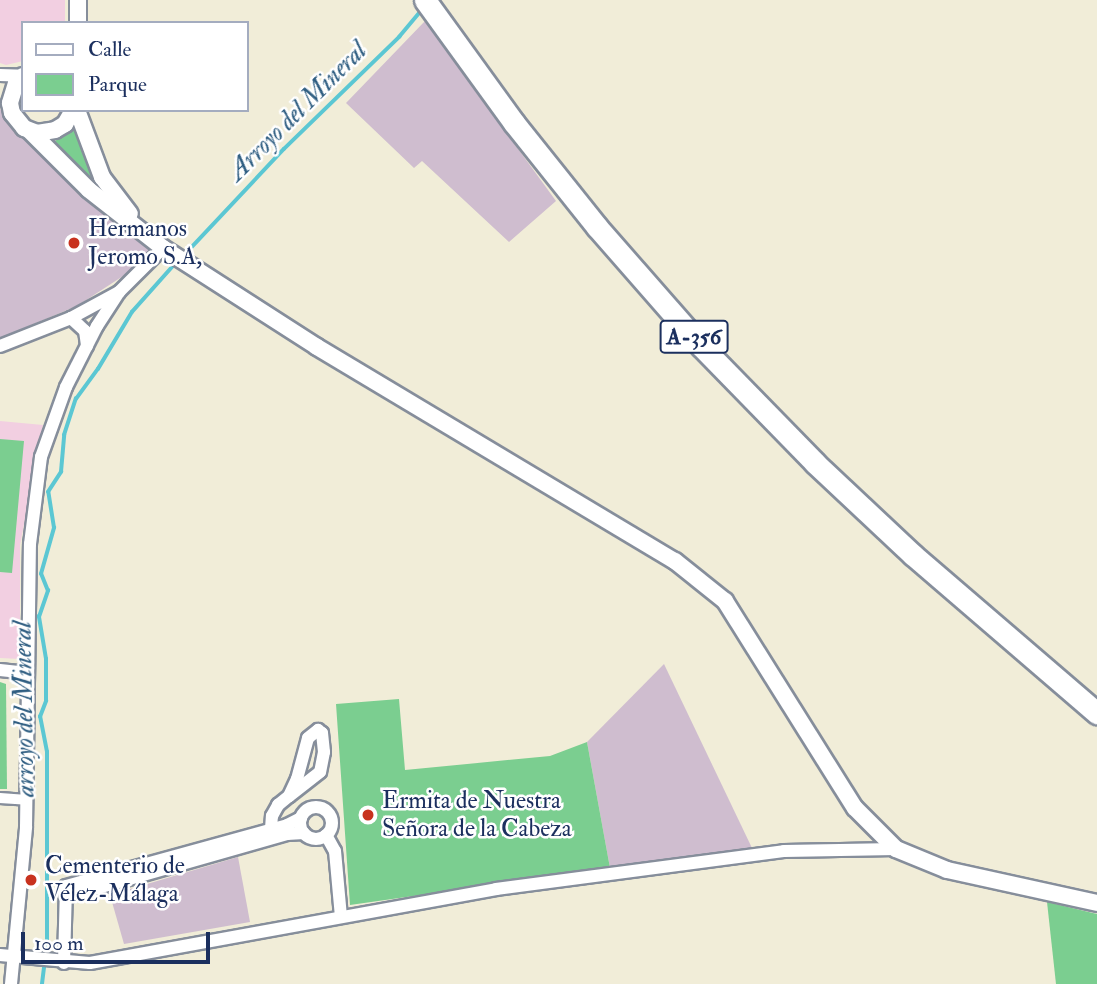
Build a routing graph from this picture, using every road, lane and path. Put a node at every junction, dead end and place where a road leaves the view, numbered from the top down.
1 (431, 8) edge
2 (0, 75) edge
3 (21, 76) edge
4 (21, 79) edge
5 (6, 107) edge
6 (74, 112) edge
7 (76, 112) edge
8 (30, 131) junction
9 (147, 235) junction
10 (163, 247) junction
11 (119, 292) junction
12 (71, 318) junction
13 (0, 346) edge
14 (87, 346) junction
15 (0, 670) edge
16 (28, 673) junction
17 (1097, 713) edge
18 (289, 796) junction
19 (0, 798) edge
20 (27, 800) junction
21 (301, 818) junction
22 (271, 829) junction
23 (304, 833) junction
24 (326, 835) junction
25 (896, 849) junction
26 (66, 891) junction
27 (1097, 903) edge
28 (341, 917) junction
29 (0, 954) edge
30 (16, 957) junction
31 (64, 963) junction
32 (11, 984) edge

1 - 17 main road, A-356
2 - 3 street
4 - 5 street
5 - 8 street
6 - 8 street
7 - 9 street
8 - 9 street
9 - 10 street
10 - 11 street
10 - 25 street
11 - 12 street
11 - 14 street
12 - 13 street
12 - 14 street
14 - 16 street
15 - 16 street
16 - 20 street
18 - 18 street
18 - 22 street
19 - 20 street
20 - 30 street
21 - 22 street
21 - 23 street
21 - 24 street
22 - 26 street
23 - 24 street
23 - 26 street
24 - 28 street
25 - 27 street
25 - 28 street
26 - 31 street
28 - 31 street
29 - 30 street
30 - 31 street
30 - 32 street

